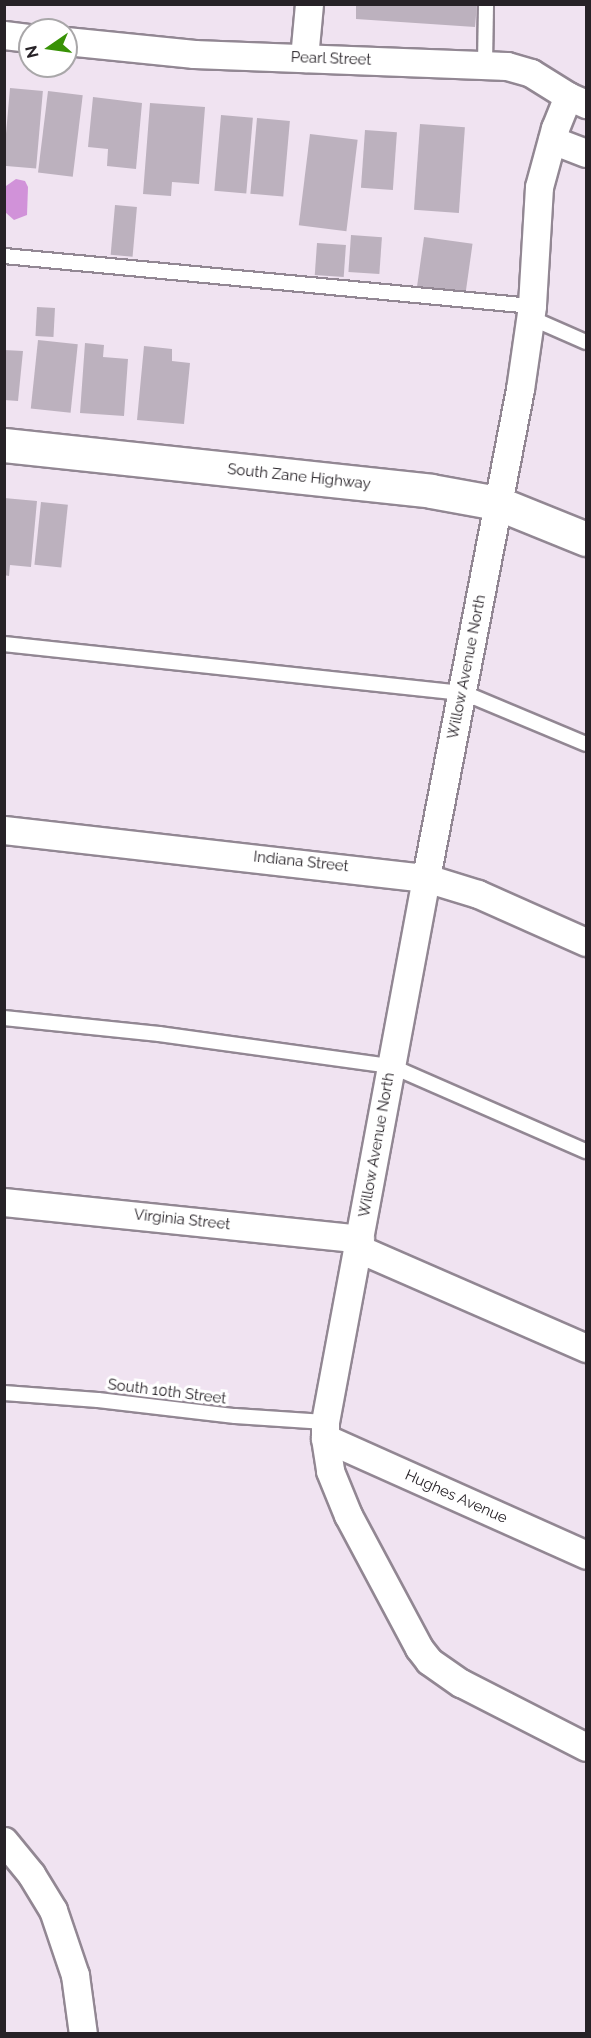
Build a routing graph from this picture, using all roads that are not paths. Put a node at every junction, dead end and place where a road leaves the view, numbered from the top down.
1 (309, 4) edge
2 (486, 4) edge
3 (78, 42) edge
4 (304, 58) junction
5 (485, 63) junction
6 (577, 100) edge
7 (552, 140) junction
8 (586, 153) edge
9 (4, 256) edge
10 (531, 312) junction
11 (586, 342) edge
12 (4, 444) edge
13 (497, 504) junction
14 (586, 539) edge
15 (4, 644) edge
16 (464, 693) junction
17 (586, 744) edge
18 (4, 830) edge
19 (426, 878) junction
20 (586, 942) edge
21 (4, 1018) edge
22 (391, 1066) junction
23 (586, 1151) edge
24 (4, 1202) edge
25 (358, 1244) junction
26 (586, 1348) edge
27 (4, 1393) edge
28 (325, 1430) junction
29 (586, 1555) edge
30 (586, 1746) edge
31 (4, 1841) edge
32 (83, 2032) edge

1 - 4 street
2 - 5 lane
3 - 4 street, Pearl Street
4 - 5 street, Pearl Street
5 - 6 street, Pearl Street
6 - 7 street, Willow Avenue North
7 - 8 street
7 - 10 street, Willow Avenue North
9 - 10 lane
10 - 11 lane
10 - 13 street, Willow Avenue North
12 - 13 street, South Zane Highway
13 - 14 street, South Zane Highway
13 - 16 street, Willow Avenue North
15 - 16 lane
16 - 17 lane
16 - 19 street, Willow Avenue North
18 - 19 street, Indiana Street
19 - 20 street, Indiana Street
19 - 22 street, Willow Avenue North
21 - 22 lane
22 - 23 lane
22 - 25 street, Willow Avenue North
24 - 25 street, Virginia Street
25 - 26 street, Virginia Street
25 - 28 street, Willow Avenue North
27 - 28 lane, South 10th Street
28 - 29 street, Hughes Avenue
28 - 30 street, Willow Avenue North
31 - 32 street

